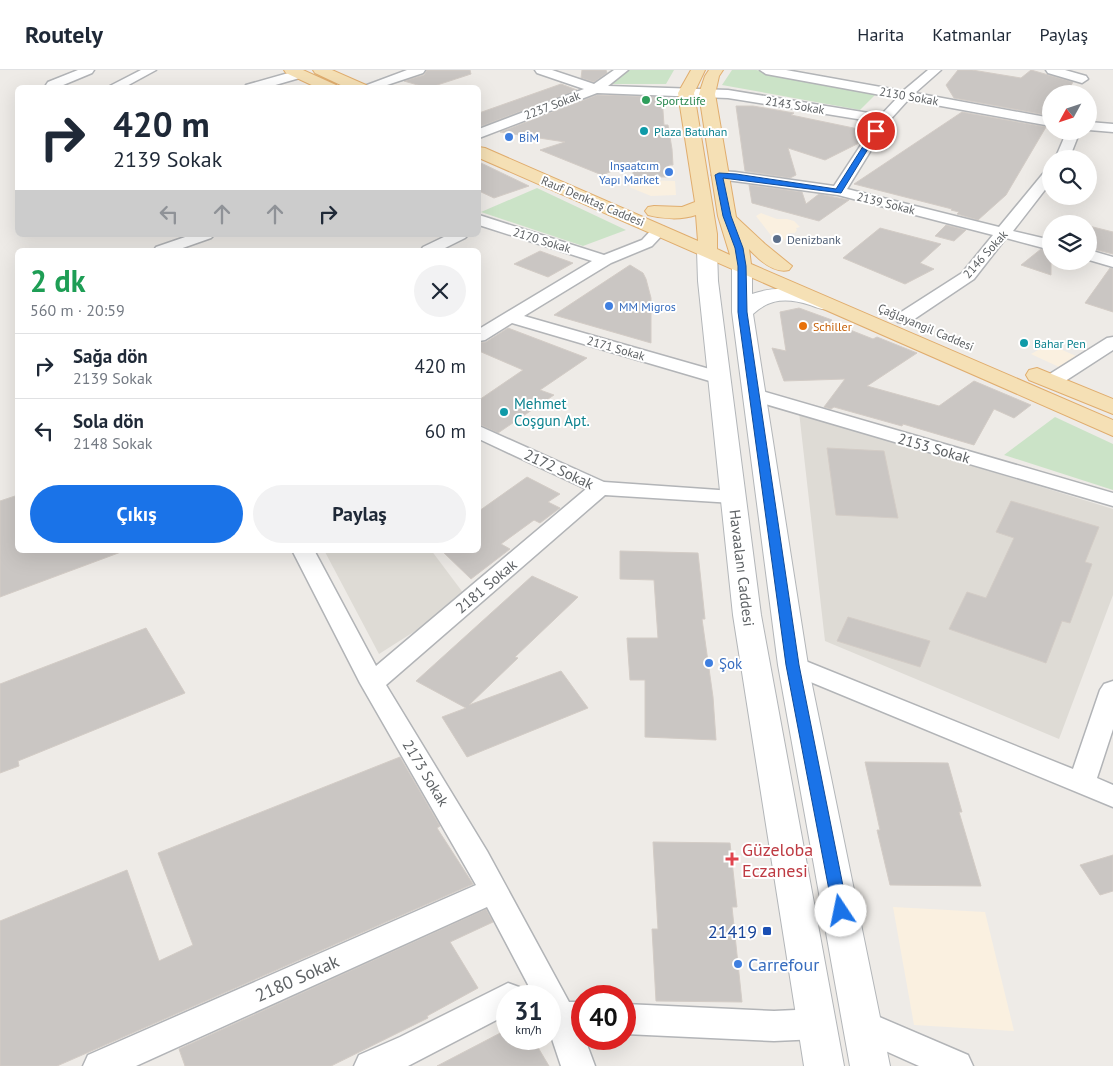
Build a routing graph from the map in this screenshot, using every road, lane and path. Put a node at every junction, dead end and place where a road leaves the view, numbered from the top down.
1 (88, 70) edge
2 (150, 70) edge
3 (320, 70) edge
4 (419, 70) edge
5 (541, 70) edge
6 (622, 70) edge
7 (698, 70) edge
8 (716, 70) edge
9 (766, 70) edge
10 (935, 70) edge
11 (1052, 70) edge
12 (1094, 70) edge
13 (295, 72) edge
14 (1082, 79) junction
15 (52, 85) edge
16 (118, 85) edge
17 (258, 85) edge
18 (324, 85) edge
19 (354, 85) edge
20 (374, 85) edge
21 (1081, 85) edge
22 (596, 89) junction
23 (686, 94) junction
24 (706, 94) junction
25 (906, 95) junction
26 (884, 119) junction
27 (1042, 120) edge
28 (1098, 127) edge
29 (1113, 128) edge
30 (481, 135) edge
31 (481, 137) edge
32 (481, 153) edge
33 (719, 175) junction
34 (1042, 185) edge
35 (838, 191) junction
36 (704, 205) junction
37 (727, 217) junction
38 (481, 223) edge
39 (654, 224) junction
40 (1005, 233) junction
41 (200, 237) edge
42 (456, 237) edge
43 (1042, 243) edge
44 (168, 248) edge
45 (433, 248) edge
46 (707, 253) junction
47 (741, 257) junction
48 (1097, 257) edge
49 (605, 260) junction
50 (1113, 262) edge
51 (782, 266) junction
52 (844, 310) junction
53 (742, 312) junction
54 (512, 318) junction
55 (904, 318) junction
56 (481, 335) edge
57 (1113, 342) edge
58 (720, 378) junction
59 (1052, 381) junction
60 (755, 395) junction
61 (1113, 407) edge
62 (1113, 429) edge
63 (481, 433) edge
64 (600, 488) junction
65 (733, 497) junction
66 (1113, 500) edge
67 (305, 553) edge
68 (793, 665) junction
69 (372, 683) junction
70 (1113, 690) edge
71 (1082, 783) junction
72 (1113, 796) edge
73 (494, 890) junction
74 (548, 985) edge
75 (496, 1004) edge
76 (561, 1013) edge
77 (636, 1020) edge
78 (818, 1024) junction
79 (863, 1025) junction
80 (100, 1066) edge
81 (371, 1066) edge
82 (578, 1066) edge
83 (824, 1066) edge
84 (870, 1066) edge
85 (956, 1066) edge

1 - 15 street
2 - 16 street
3 - 19 main road
4 - 20 street
5 - 22 street
6 - 22 street, 2237 Sokak
7 - 23 main road
8 - 24 main road
9 - 25 street, 2130 Sokak
10 - 25 street
11 - 14 street
12 - 14 street
13 - 17 street
13 - 18 main road
14 - 21 street
22 - 23 street, 2143 Sokak
22 - 30 street, 2237 Sokak
23 - 24 street, 2143 Sokak
23 - 36 main road, Havaalanı Caddesi
24 - 26 street, 2143 Sokak
24 - 33 main road
25 - 26 street
25 - 27 street, 2130 Sokak
26 - 35 street
28 - 29 street
31 - 39 main road, Rauf Denktaş Caddesi
32 - 39 main road, Rauf Denktaş Caddesi
33 - 35 street, 2139 Sokak
33 - 37 main road
34 - 40 street, 2146 Sokak
35 - 40 street, 2139 Sokak
36 - 39 main road
36 - 46 main road, Havaalanı Caddesi
37 - 47 main road
37 - 51 main road
38 - 49 street, 2170 Sokak
39 - 46 main road, Rauf Denktaş Caddesi
39 - 46 street
39 - 49 street
40 - 43 street, 2139 Sokak
40 - 55 street, 2146 Sokak
41 - 44 street
42 - 45 street
46 - 47 main road, Rauf Denktaş Caddesi
46 - 58 street, Havaalanı Caddesi
47 - 51 main road, Çağlayangil Caddesi
47 - 52 main road, Çağlayangil Caddesi
47 - 53 street
48 - 50 street
49 - 54 street
51 - 55 main road, Çağlayangil Caddesi
52 - 53 street
52 - 62 main road, Çağlayangil Caddesi
53 - 60 street
54 - 56 street
54 - 58 street, 2171 Sokak
55 - 59 main road, Çağlayangil Caddesi
57 - 59 street
58 - 65 street, Havaalanı Caddesi
59 - 61 main road, Çağlayangil Caddesi
60 - 66 street, 2153 Sokak
60 - 68 street
63 - 64 street, 2172 Sokak
64 - 65 street, 2172 Sokak
64 - 69 street, 2181 Sokak
65 - 78 street, Havaalanı Caddesi
67 - 69 street, 2173 Sokak
68 - 71 street
68 - 79 street
69 - 73 street, 2173 Sokak
70 - 71 street
71 - 72 street
73 - 74 street, 2173 Sokak
73 - 80 street, 2180 Sokak
75 - 81 street
76 - 82 street, 2173 Sokak
77 - 78 street
78 - 83 street, Havaalanı Caddesi
79 - 84 street
79 - 85 street

